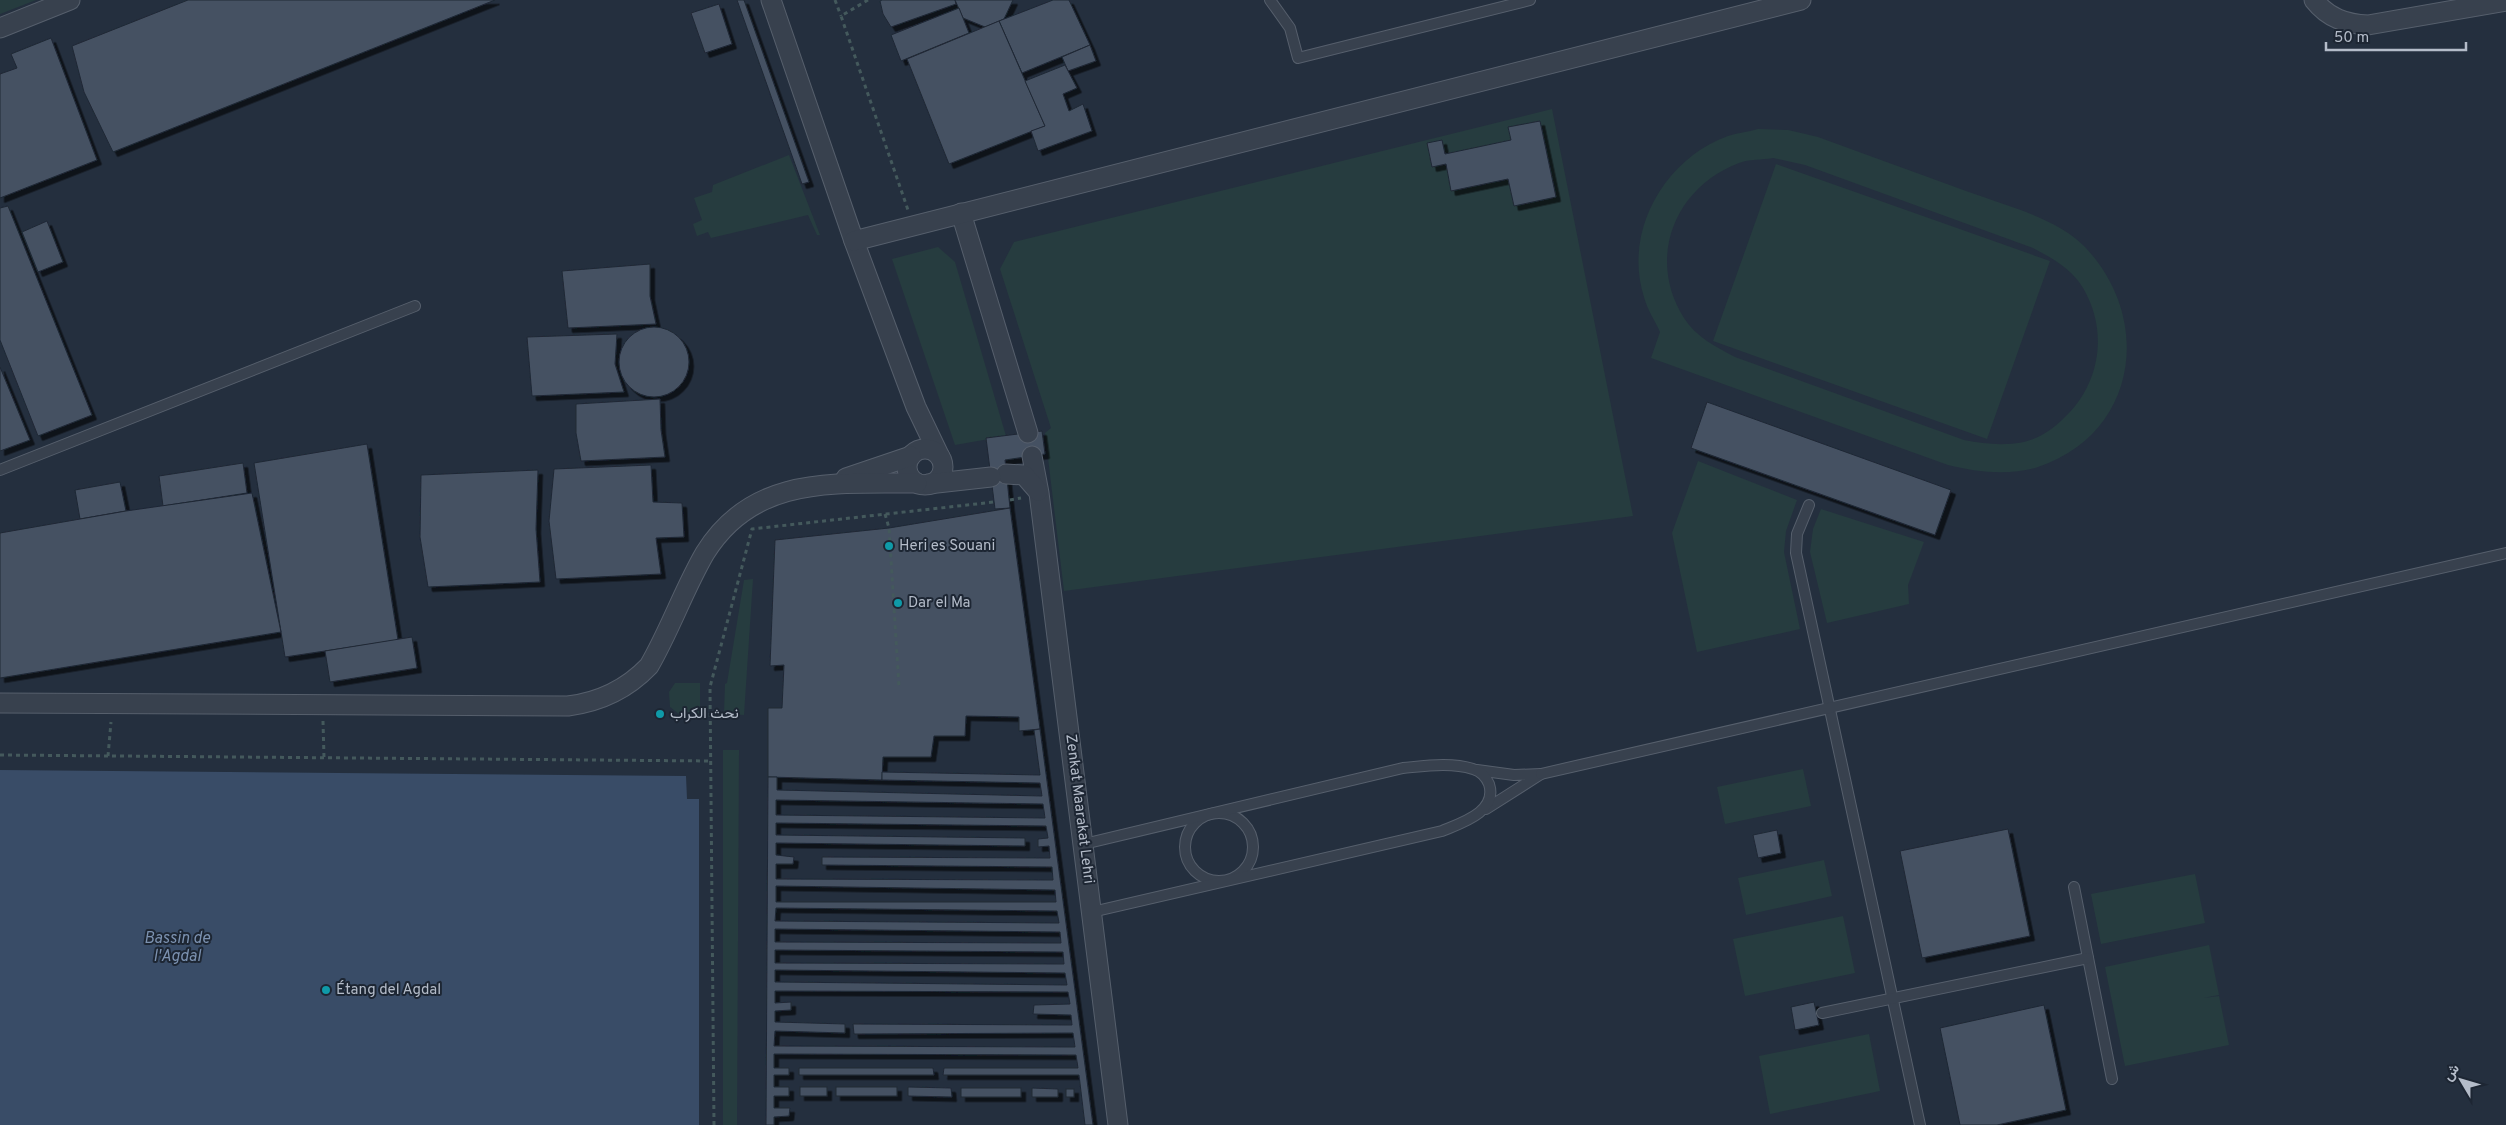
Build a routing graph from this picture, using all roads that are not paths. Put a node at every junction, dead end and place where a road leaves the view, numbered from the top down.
1 (70, 0) edge
2 (771, 0) edge
3 (1270, 0) edge
4 (1530, 0) edge
5 (1801, 0) edge
6 (2314, 0) edge
7 (2506, 1) edge
8 (0, 28) edge
9 (961, 213) junction
10 (854, 241) junction
11 (415, 306) dead end
12 (916, 407) junction
13 (1028, 433) dead end
14 (913, 454) junction
15 (1032, 456) dead end
16 (940, 457) junction
17 (0, 470) edge
18 (831, 484) junction
19 (923, 484) junction
20 (1039, 492) junction
21 (1809, 504) dead end
22 (2506, 553) edge
23 (0, 702) edge
24 (1830, 708) junction
25 (1474, 769) junction
26 (1541, 774) junction
27 (1212, 814) junction
28 (1479, 814) junction
29 (1084, 844) junction
30 (1227, 881) junction
31 (2074, 887) dead end
32 (1092, 912) junction
33 (2088, 958) junction
34 (1893, 998) junction
35 (1822, 1013) dead end
36 (2112, 1079) dead end
37 (1118, 1125) edge
38 (1920, 1125) edge

1 - 8 street
2 - 10 street
3 - 4 lane
5 - 9 street
6 - 7 street
9 - 10 street
9 - 13 street
10 - 12 street
11 - 17 lane
12 - 14 street
12 - 16 street
14 - 16 street
14 - 18 street
14 - 19 street
15 - 20 street, Zenkat Maarakat Lehri
16 - 19 street
18 - 19 street
18 - 23 street
19 - 20 street
20 - 29 street, Zenkat Maarakat Lehri
21 - 24 lane
22 - 24 lane
24 - 26 lane
24 - 34 lane
25 - 26 lane
25 - 27 lane
25 - 28 lane
26 - 28 lane
27 - 29 lane
27 - 30 lane
27 - 30 lane
28 - 30 lane
29 - 32 street, Zenkat Maarakat Lehri
30 - 32 lane
31 - 33 lane
32 - 37 street, Zenkat Maarakat Lehri
33 - 34 lane
33 - 36 lane
34 - 35 lane
34 - 38 lane

